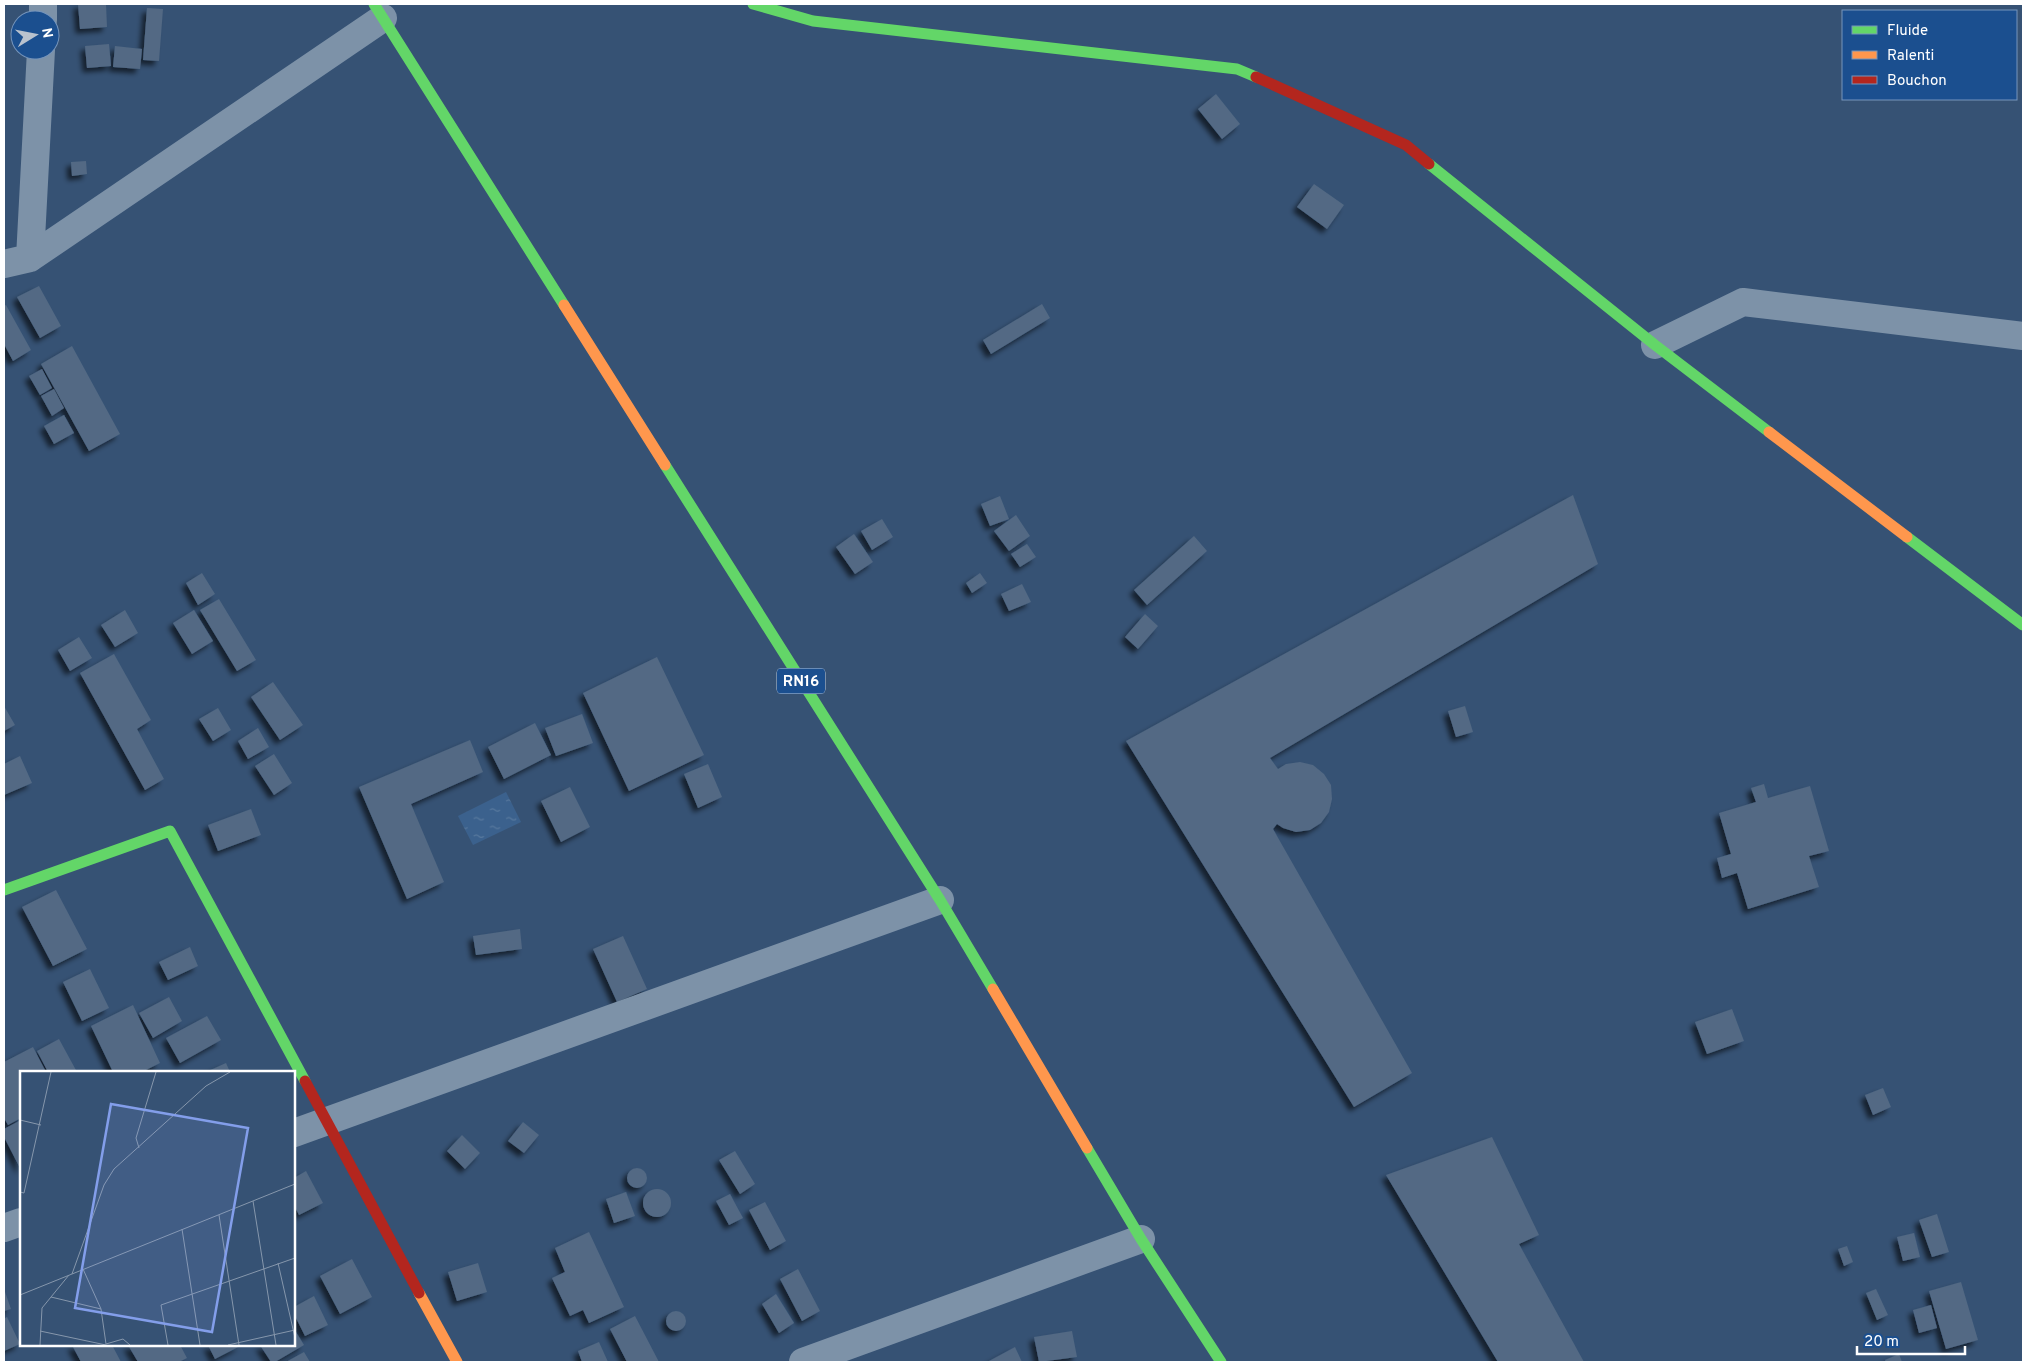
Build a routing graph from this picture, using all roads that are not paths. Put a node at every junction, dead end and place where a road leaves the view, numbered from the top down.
1 (753, 4) edge
2 (378, 11) edge
3 (40, 60) edge
4 (30, 258) junction
5 (4, 264) edge
6 (2023, 336) edge
7 (1655, 345) junction
8 (2023, 625) edge
9 (4, 890) edge
10 (940, 900) junction
11 (327, 1122) junction
12 (295, 1133) edge
13 (20, 1222) edge
14 (4, 1228) edge
15 (1141, 1239) junction
16 (457, 1362) edge
17 (803, 1362) edge
18 (1221, 1362) edge

1 - 7 street
2 - 4 street
2 - 10 street, RN16
3 - 4 street
4 - 5 street
6 - 7 street
7 - 8 street
9 - 11 street
10 - 11 street
10 - 15 street, RN16
11 - 12 street
11 - 16 street
13 - 14 street
15 - 17 street
15 - 18 street, RN16

